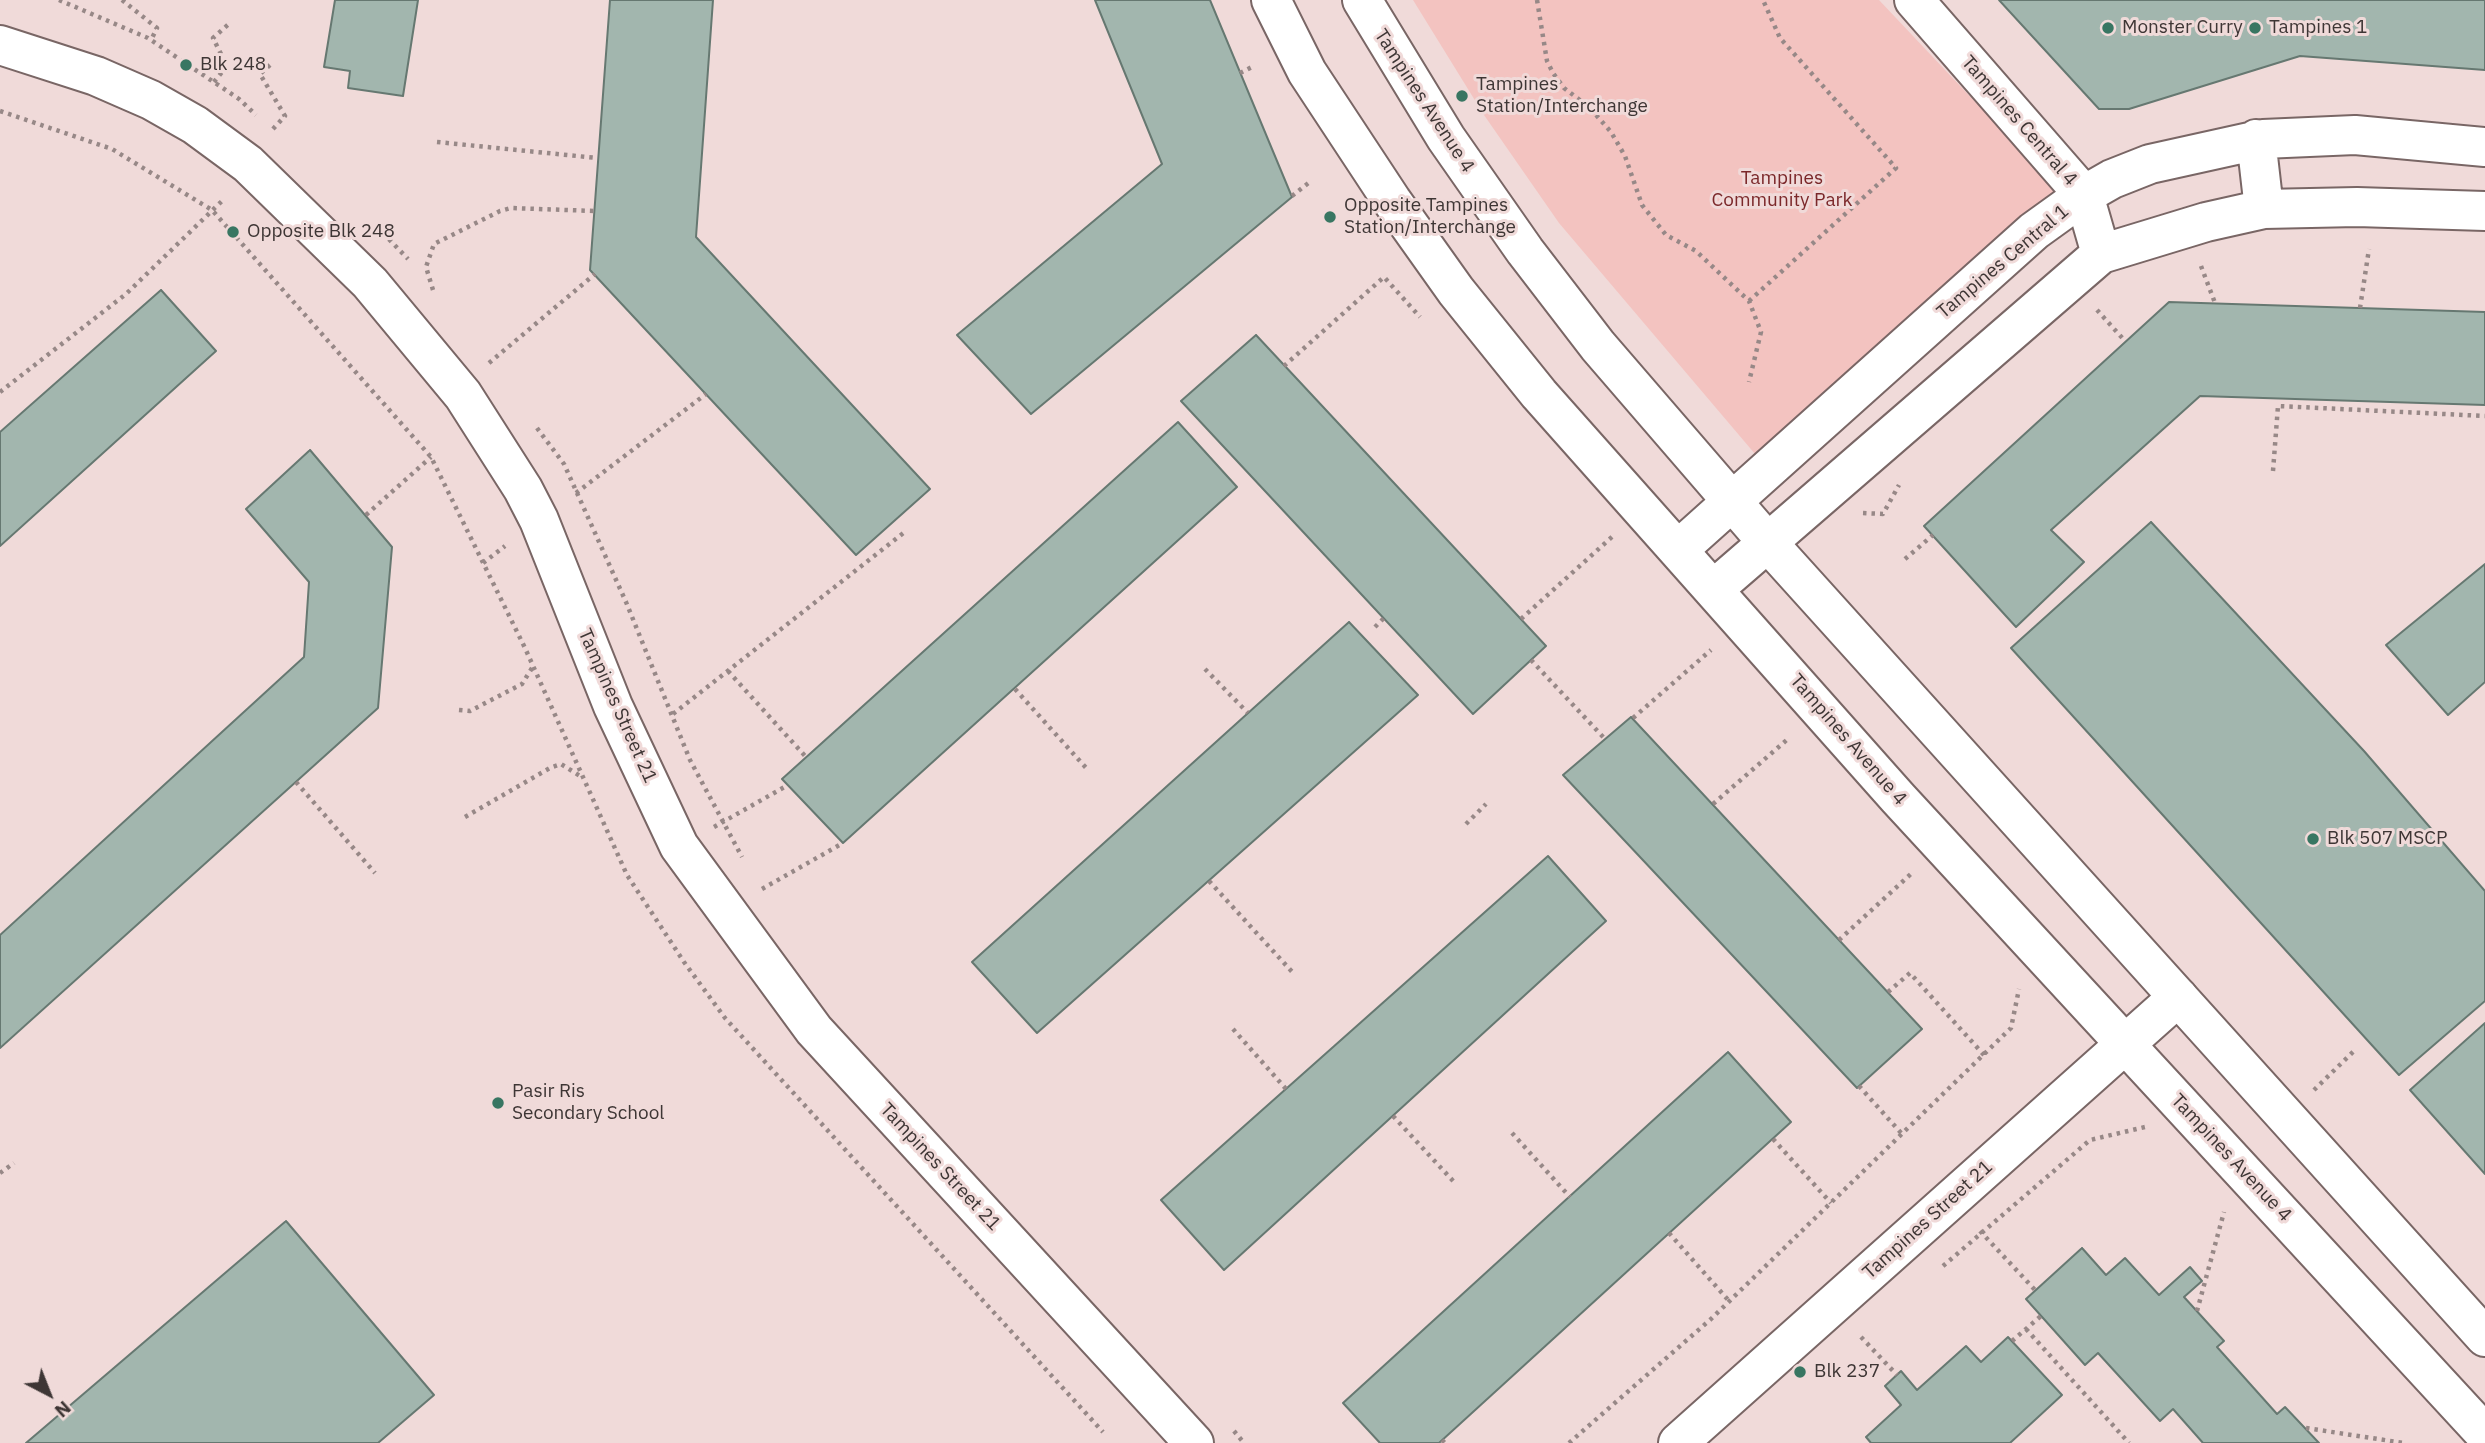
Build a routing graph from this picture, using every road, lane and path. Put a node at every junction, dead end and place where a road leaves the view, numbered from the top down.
1 (122, 0) edge
2 (1271, 0) edge
3 (1362, 0) edge
4 (1537, 0) edge
5 (1763, 0) edge
6 (1914, 0) edge
7 (231, 22) dead end
8 (151, 40) dead end
9 (0, 44) edge
10 (271, 65) dead end
11 (1252, 67) dead end
12 (1240, 73) dead end
13 (214, 82) dead end
14 (0, 111) edge
15 (272, 130) dead end
16 (2256, 139) junction
17 (436, 142) dead end
18 (2485, 147) edge
19 (597, 158) dead end
20 (248, 164) junction
21 (1311, 181) dead end
22 (2084, 195) junction
23 (1292, 196) dead end
24 (2264, 209) junction
25 (212, 211) junction
26 (594, 211) dead end
27 (2485, 211) edge
28 (2370, 241) dead end
29 (2101, 254) junction
30 (2199, 260) dead end
31 (594, 274) dead end
32 (1384, 277) dead end
33 (435, 294) dead end
34 (2105, 300) dead end
35 (1749, 301) junction
36 (2215, 303) dead end
37 (2094, 307) junction
38 (2360, 308) dead end
39 (2085, 313) dead end
40 (2125, 341) dead end
41 (488, 363) dead end
42 (1284, 366) dead end
43 (1749, 382) dead end
44 (0, 392) edge
45 (706, 394) dead end
46 (2485, 416) edge
47 (431, 457) junction
48 (2273, 471) dead end
49 (1903, 480) dead end
50 (1732, 500) junction
51 (1883, 514) dead end
52 (366, 515) dead end
53 (539, 520) junction
54 (1622, 529) dead end
55 (906, 531) dead end
56 (1933, 535) dead end
57 (1768, 543) junction
58 (1679, 549) junction
59 (1906, 559) dead end
60 (483, 563) junction
61 (1714, 589) junction
62 (1384, 618) dead end
63 (1521, 620) dead end
64 (1375, 627) dead end
65 (1704, 656) dead end
66 (1531, 660) dead end
67 (533, 666) junction
68 (1205, 669) dead end
69 (728, 671) junction
70 (1015, 689) dead end
71 (458, 710) dead end
72 (1248, 713) dead end
73 (673, 714) dead end
74 (1633, 718) dead end
75 (1605, 739) dead end
76 (1782, 744) dead end
77 (806, 757) dead end
78 (1088, 770) dead end
79 (583, 780) junction
80 (296, 782) dead end
81 (788, 785) dead end
82 (1486, 804) dead end
83 (1713, 804) dead end
84 (465, 817) dead end
85 (1466, 824) dead end
86 (843, 843) dead end
87 (680, 846) junction
88 (375, 873) dead end
89 (1907, 878) dead end
90 (1209, 881) dead end
91 (726, 910) junction
92 (1839, 940) dead end
93 (1295, 975) dead end
94 (2015, 981) dead end
95 (1888, 992) dead end
96 (2178, 997) junction
97 (1233, 1029) dead end
98 (2126, 1042) junction
99 (2356, 1049) dead end
100 (1984, 1055) junction
101 (1859, 1086) dead end
102 (1286, 1089) dead end
103 (1393, 1116) dead end
104 (2286, 1117) junction
105 (2146, 1127) dead end
106 (1512, 1133) dead end
107 (1902, 1134) junction
108 (1773, 1139) dead end
109 (14, 1163) dead end
110 (0, 1173) edge
111 (1455, 1183) dead end
112 (1570, 1197) dead end
113 (1951, 1199) junction
114 (1831, 1203) junction
115 (2226, 1205) dead end
116 (1669, 1233) dead end
117 (1982, 1233) junction
118 (1942, 1268) dead end
119 (2036, 1291) dead end
120 (1729, 1301) junction
121 (2197, 1311) dead end
122 (2041, 1316) dead end
123 (1871, 1328) dead end
124 (2026, 1329) junction
125 (2485, 1336) edge
126 (1861, 1337) junction
127 (2012, 1341) dead end
128 (1851, 1346) dead end
129 (1897, 1375) dead end
130 (2306, 1429) dead end
131 (1103, 1432) dead end
132 (2485, 1434) edge
133 (1194, 1443) edge
134 (1569, 1443) edge
135 (1678, 1443) edge
136 (2129, 1443) edge
137 (2404, 1443) edge

1 - 8 path
2 - 58 street, Tampines Avenue 4
3 - 50 street, Tampines Avenue 4
4 - 35 path
5 - 35 path
6 - 22 street, Tampines Central 4
7 - 13 path
9 - 20 street, Tampines Street 21
10 - 15 path
11 - 12 path
14 - 25 path
16 - 18 street, Tampines Central 1
16 - 22 street, Tampines Central 1
16 - 24 street
17 - 19 path
20 - 25 path
20 - 53 street, Tampines Street 21
21 - 23 path
22 - 29 street, Tampines Central 4
22 - 50 street, Tampines Central 1
24 - 27 street
24 - 29 street
25 - 44 path
25 - 47 path
26 - 33 path
28 - 38 path
29 - 57 street
30 - 36 path
31 - 41 path
32 - 42 path
34 - 37 path
35 - 43 path
37 - 39 path
37 - 40 path
45 - 53 path
46 - 48 path
47 - 52 path
47 - 60 path
49 - 51 path
50 - 57 street, Tampines Avenue 4
50 - 58 street, Tampines Central 1
53 - 60 path
53 - 87 street, Tampines Street 21
54 - 63 path
55 - 69 path
56 - 59 path
57 - 61 street
57 - 96 street, Tampines Avenue 4
58 - 61 street, Tampines Avenue 4
60 - 67 path
61 - 98 street, Tampines Avenue 4
62 - 64 path
65 - 74 path
66 - 75 path
67 - 71 path
67 - 79 path
68 - 72 path
69 - 73 path
69 - 77 path
70 - 78 path
76 - 83 path
79 - 84 path
79 - 131 path
80 - 88 path
81 - 87 path
82 - 85 path
86 - 91 path
87 - 91 street, Tampines Street 21
89 - 92 path
90 - 93 path
91 - 133 street, Tampines Street 21
94 - 100 path
95 - 100 path
96 - 98 street, Tampines Street 21
96 - 104 street, Tampines Avenue 4
97 - 102 path
98 - 113 street, Tampines Street 21
98 - 132 street, Tampines Avenue 4
99 - 104 path
100 - 107 path
101 - 107 path
103 - 111 path
104 - 125 street, Tampines Avenue 4
105 - 117 path
106 - 112 path
107 - 114 path
108 - 114 path
109 - 110 path
113 - 117 path
113 - 135 street, Tampines Street 21
114 - 120 path
115 - 121 path
116 - 120 path
117 - 118 path
117 - 119 path
120 - 134 path
122 - 124 path
123 - 126 path
124 - 127 path
124 - 136 path
126 - 128 path
126 - 129 path
130 - 137 path

